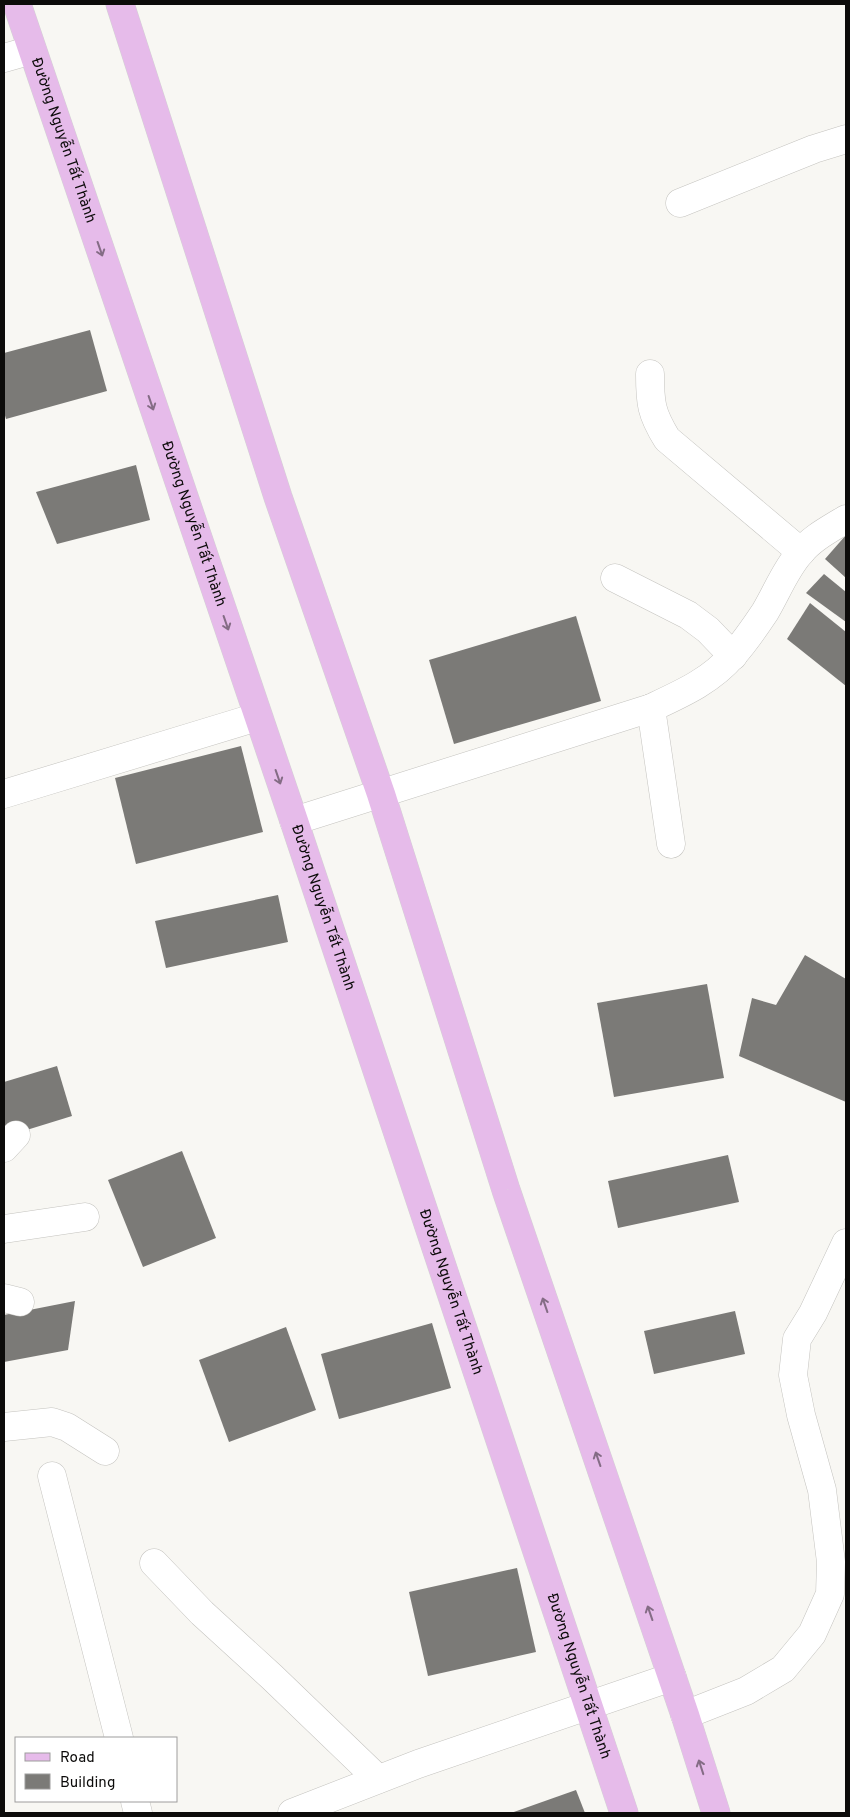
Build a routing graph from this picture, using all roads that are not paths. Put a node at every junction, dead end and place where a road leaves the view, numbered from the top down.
1 (17, 4) edge
2 (120, 4) edge
3 (32, 50) junction
4 (4, 58) edge
5 (846, 139) edge
6 (680, 203) dead end
7 (650, 374) dead end
8 (846, 519) edge
9 (801, 552) junction
10 (615, 578) dead end
11 (733, 656) junction
12 (651, 708) junction
13 (258, 717) junction
14 (4, 794) edge
15 (381, 794) junction
16 (294, 821) junction
17 (671, 844) dead end
18 (85, 1217) dead end
19 (4, 1229) edge
20 (846, 1243) edge
21 (4, 1427) edge
22 (105, 1451) dead end
23 (52, 1476) dead end
24 (154, 1563) dead end
25 (839, 1563) edge
26 (672, 1677) junction
27 (589, 1706) junction
28 (685, 1716) junction
29 (119, 1737) edge
30 (378, 1779) junction
31 (338, 1803) edge
32 (292, 1813) edge
33 (624, 1813) edge
34 (716, 1813) edge

1 - 3 main road, Đường Nguyễn Tất Thành
2 - 15 main road
3 - 4 street
3 -> 13 main road, Đường Nguyễn Tất Thành
5 - 6 street
7 - 9 street
8 - 9 street
9 - 11 street
10 - 11 street
11 - 12 street
12 - 15 street
12 - 17 street
13 - 14 street
13 -> 16 main road, Đường Nguyễn Tất Thành
15 - 16 street
26 -> 15 main road
16 - 27 main road, Đường Nguyễn Tất Thành
18 - 19 street
20 - 25 street
21 - 22 street
23 - 29 street
24 - 30 street
25 - 28 street
26 - 27 street
26 - 28 main road
27 - 30 street
27 - 33 main road, Đường Nguyễn Tất Thành
34 -> 28 main road
30 - 31 street
31 - 32 street

